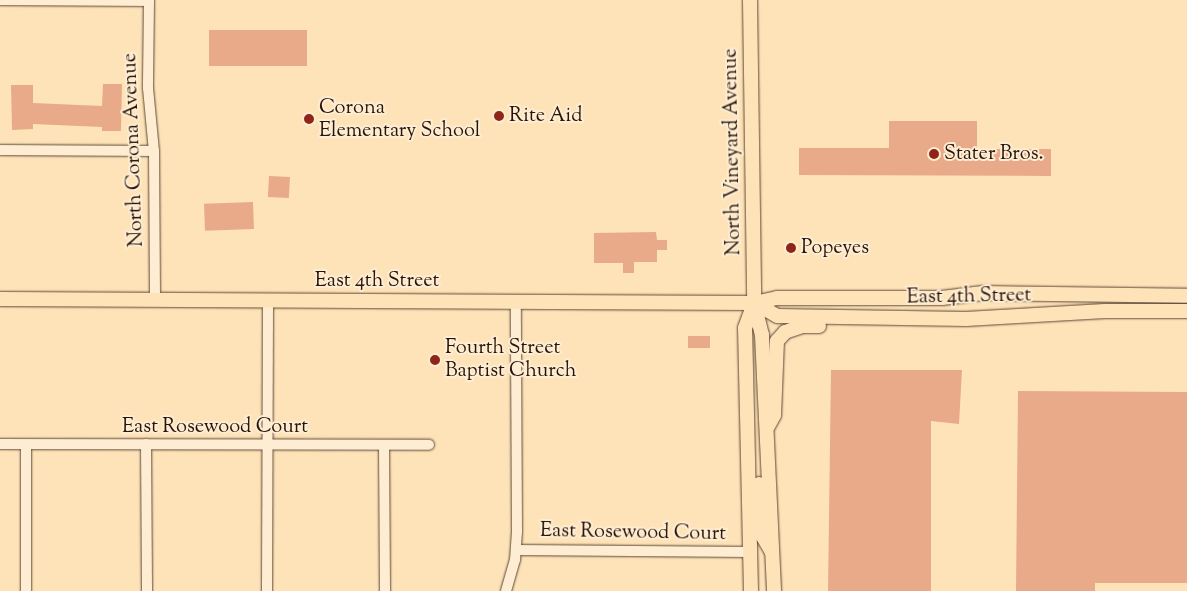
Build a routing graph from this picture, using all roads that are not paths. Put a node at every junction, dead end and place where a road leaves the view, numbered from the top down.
1 (0, 0) edge
2 (149, 0) edge
3 (750, 0) edge
4 (0, 150) edge
5 (154, 151) junction
6 (1187, 296) edge
7 (0, 299) edge
8 (155, 300) junction
9 (268, 300) junction
10 (516, 302) junction
11 (754, 303) junction
12 (1187, 311) edge
13 (952, 319) junction
14 (765, 431) junction
15 (0, 444) edge
16 (146, 444) junction
17 (267, 444) junction
18 (26, 445) junction
19 (430, 445) dead end
20 (384, 446) junction
21 (747, 457) junction
22 (516, 550) junction
23 (750, 552) junction
24 (773, 555) junction
25 (26, 591) edge
26 (147, 591) edge
27 (266, 591) edge
28 (384, 591) edge
29 (506, 591) edge
30 (751, 591) edge
31 (774, 591) edge

1 - 2 street
2 - 5 street, North Corona Avenue
3 - 11 main road, North Vineyard Avenue
4 - 5 street
5 - 8 street, North Corona Avenue
6 - 11 main road, East 4th Street
7 - 8 main road, East 4th Street
8 - 9 main road, East 4th Street
9 - 10 main road, East 4th Street
9 - 17 street
10 - 11 main road, East 4th Street
10 - 22 street
11 - 13 main road, East 4th Street
11 - 14 main road, North Vineyard Avenue
11 - 21 main road, North Vineyard Avenue
12 - 13 main road, East 4th Street
13 - 14 main road
14 - 24 main road, North Vineyard Avenue
15 - 18 street, East Rosewood Court
16 - 17 street, East Rosewood Court
16 - 18 street, East Rosewood Court
16 - 26 street
17 - 20 street, East Rosewood Court
17 - 27 street
18 - 25 street
19 - 20 street, East Rosewood Court
20 - 28 street
21 - 23 main road, North Vineyard Avenue
21 - 24 main road
22 - 23 street, East Rosewood Court
22 - 29 street
23 - 30 main road, North Vineyard Avenue
24 - 31 main road, North Vineyard Avenue

